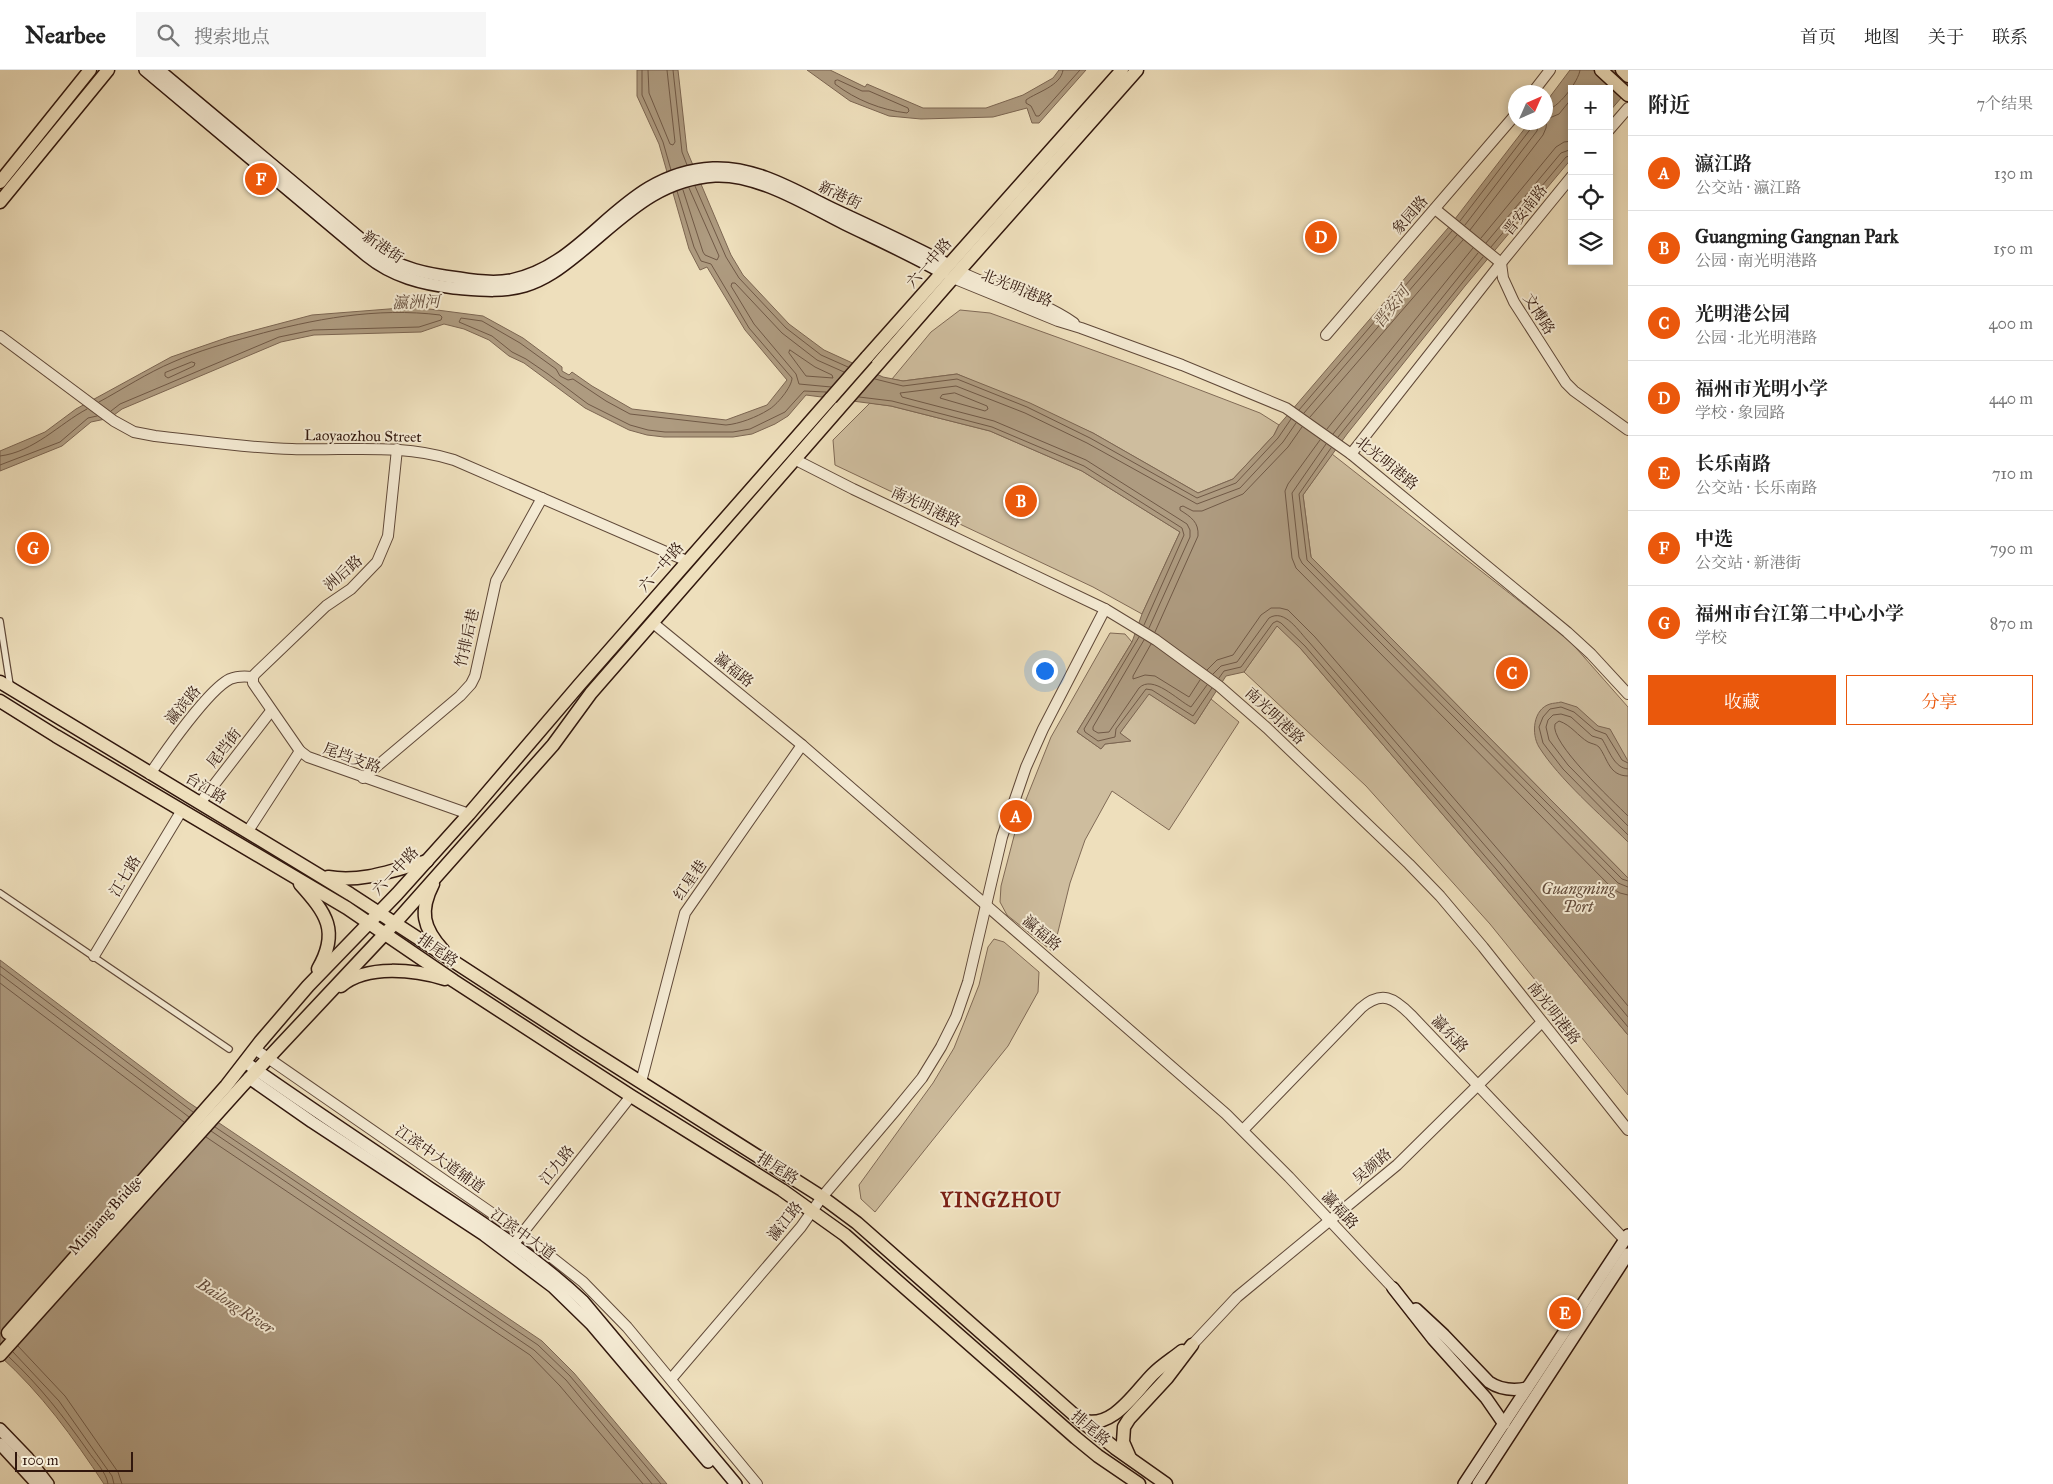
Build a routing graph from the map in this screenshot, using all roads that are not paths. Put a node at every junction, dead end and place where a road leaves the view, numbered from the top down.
1 (90, 70) edge
2 (108, 70) edge
3 (145, 70) edge
4 (159, 70) edge
5 (1122, 70) edge
6 (1137, 70) edge
7 (1550, 70) edge
8 (1601, 70) edge
9 (1622, 70) edge
10 (1628, 76) edge
11 (1538, 85) edge
12 (1625, 93) edge
13 (1628, 108) edge
14 (1508, 123) edge
15 (1613, 125) edge
16 (1568, 181) edge
17 (0, 182) edge
18 (663, 184) junction
19 (0, 202) edge
20 (1435, 209) junction
21 (1501, 263) junction
22 (951, 272) junction
23 (1326, 335) dead end
24 (0, 336) edge
25 (1628, 430) edge
26 (397, 449) junction
27 (1351, 454) junction
28 (796, 460) junction
29 (542, 498) junction
30 (687, 562) junction
31 (1105, 609) junction
32 (0, 621) edge
33 (653, 623) junction
34 (253, 677) junction
35 (5, 685) edge
36 (1628, 694) edge
37 (0, 701) edge
38 (271, 711) junction
39 (802, 745) junction
40 (300, 751) junction
41 (150, 774) junction
42 (363, 778) junction
43 (200, 804) junction
44 (182, 810) junction
45 (469, 814) junction
46 (248, 831) junction
47 (428, 861) junction
48 (315, 872) junction
49 (290, 873) junction
50 (438, 874) junction
51 (0, 893) edge
52 (986, 906) junction
53 (378, 912) junction
54 (369, 922) junction
55 (395, 923) junction
56 (386, 933) junction
57 (94, 956) junction
58 (464, 968) junction
59 (454, 981) junction
60 (308, 986) junction
61 (324, 1001) junction
62 (1542, 1022) junction
63 (229, 1049) dead end
64 (255, 1049) junction
65 (272, 1054) junction
66 (245, 1062) junction
67 (253, 1074) junction
68 (641, 1082) junction
69 (1478, 1086) junction
70 (230, 1091) junction
71 (631, 1096) junction
72 (1243, 1130) junction
73 (1628, 1130) edge
74 (822, 1197) junction
75 (813, 1210) junction
76 (1330, 1221) junction
77 (522, 1234) junction
78 (1626, 1237) edge
79 (511, 1248) junction
80 (1628, 1254) edge
81 (1393, 1288) junction
82 (0, 1342) edge
83 (1192, 1345) junction
84 (0, 1355) edge
85 (671, 1379) junction
86 (1527, 1388) junction
87 (1132, 1396) junction
88 (1141, 1406) junction
89 (1080, 1420) junction
90 (1504, 1424) junction
91 (0, 1429) edge
92 (0, 1444) edge
93 (1132, 1460) junction
94 (37, 1484) edge
95 (48, 1484) edge
96 (726, 1484) edge
97 (736, 1484) edge
98 (757, 1484) edge
99 (1139, 1484) edge
100 (1166, 1484) edge
101 (1464, 1484) edge
102 (1478, 1484) edge

1 - 17 main road
2 - 19 main road
3 - 18 main road, 新港街
4 - 18 main road, 新港街
5 - 22 main road, 六一中路
6 - 22 main road, 六一中路
7 - 11 street
8 - 12 main road
9 - 10 main road
13 - 15 street
14 - 20 street, 象园路
16 - 21 street, 晋安南路
18 - 22 main road, 新港街
20 - 21 street
20 - 23 street, 象园路
21 - 25 street, 文博路
21 - 27 street, 晋安南路
22 - 27 street, 北光明港路
22 - 28 main road, 六一中路
22 - 30 main road, 六一中路, bridge
24 - 26 street, Laoyaozhou Street
26 - 29 street, Laoyaozhou Street
26 - 34 street, 洲后路
27 - 36 street, 北光明港路
28 - 31 street, 南光明港路
28 - 33 main road, 六一中路
29 - 30 street, Laoyaozhou Street
29 - 42 street, 竹排后巷
30 - 45 main road, 六一中路
31 - 52 street, 瀛江路
31 - 62 street, 南光明港路
32 - 35 street
33 - 39 street, 瀛福路
33 - 50 main road, 六一中路
34 - 38 street, 尾垱支路
34 - 41 street, 瀛滨路
35 - 41 main road, 台江路
37 - 44 main road, 台江路
38 - 40 street, 尾垱支路
38 - 43 street, 尾垱街
39 - 52 street, 瀛福路
39 - 68 street, 红星巷
40 - 42 street, 尾垱支路
40 - 46 street
41 - 43 main road, 台江路
42 - 45 street, 尾垱支路
43 - 46 main road, 台江路
44 - 49 main road, 台江路
44 - 57 street, 江七路
45 - 47 main road, 六一中路
46 - 48 main road, 台江路
47 - 48 main road
47 - 53 main road, 六一中路
48 - 53 main road, 台江路
49 - 54 main road, 台江路
49 - 60 main road
50 - 55 main road, 六一中路
50 - 58 main road
51 - 57 street
52 - 72 street, 瀛福路
52 - 74 street, 瀛江路
53 - 54 main road, 六一中路
53 - 55 main road, 台江路
54 - 56 main road, 排尾路
54 - 60 main road, 六一中路
55 - 56 main road, 六一中路
55 - 58 main road, 排尾路
56 - 59 main road, 排尾路
56 - 61 main road, 六一中路
57 - 63 street
58 - 68 main road, 排尾路
59 - 61 main road
59 - 71 main road, 排尾路
60 - 64 main road, 六一中路
61 - 65 main road, 六一中路
62 - 69 street, 吴颜路
62 - 73 street, 南光明港路
64 - 65 street, 江滨中大道辅道
64 - 66 main road, 六一中路
65 - 67 main road, 六一中路
65 - 77 street, 江滨中大道辅道
66 - 67 main road, 江滨中大道
66 - 70 main road, 六一中路
67 - 70 main road, 六一中路
67 - 79 main road, 江滨中大道
68 - 74 main road, 排尾路
69 - 72 street, 瀛东路
69 - 76 street, 吴颜路
69 - 78 street, 瀛东路
70 - 82 main road, Minjiang Bridge
70 - 84 main road, Minjiang Bridge
71 - 75 main road, 排尾路
71 - 77 street, 江九路
72 - 76 street, 瀛福路
74 - 75 street, 瀛江路
74 - 89 main road, 排尾路
75 - 85 street, 瀛江路
75 - 99 main road, 排尾路
76 - 81 street, 瀛福路
76 - 83 street, 吴颜路
77 - 79 street, 江九路
77 - 85 street, 江滨中大道辅道
78 - 86 main road
79 - 96 main road, 江滨中大道
79 - 97 main road, 江滨中大道
80 - 102 main road
81 - 86 main road
81 - 90 main road
83 - 87 main road
83 - 88 main road
85 - 98 street, 江滨中大道辅道
86 - 90 main road
87 - 88 main road
87 - 89 main road
88 - 93 main road
89 - 93 main road, 排尾路
90 - 101 main road
91 - 95 main road
92 - 94 main road
93 - 100 main road, 排尾路

